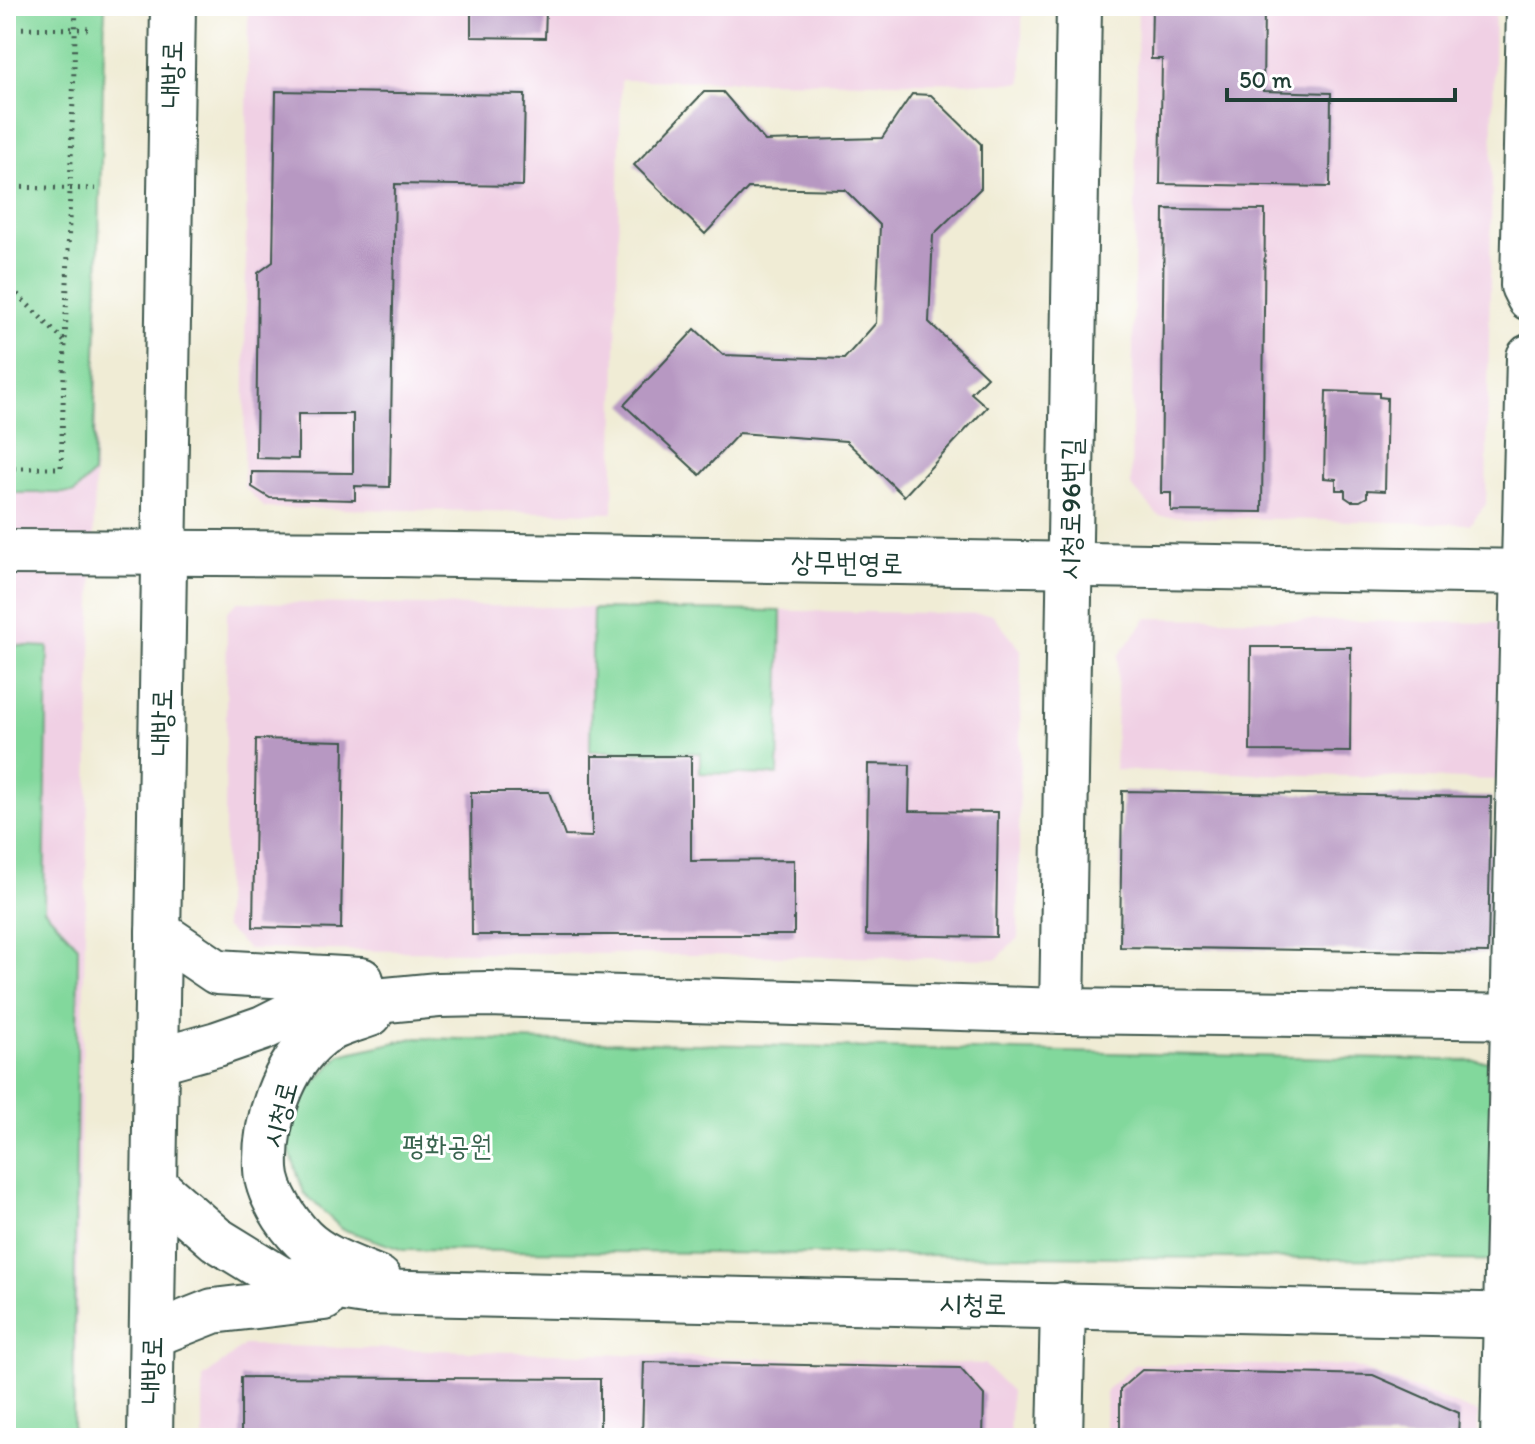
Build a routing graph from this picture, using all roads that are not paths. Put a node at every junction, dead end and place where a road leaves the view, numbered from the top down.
1 (173, 6) edge
2 (1079, 6) edge
3 (1529, 8) edge
4 (1529, 298) edge
5 (1529, 357) edge
6 (6, 552) edge
7 (164, 552) junction
8 (1068, 566) junction
9 (1526, 572) edge
10 (158, 932) junction
11 (438, 995) junction
12 (1062, 1011) junction
13 (1521, 1017) edge
14 (156, 1061) junction
15 (154, 1185) junction
16 (365, 1292) junction
17 (417, 1294) junction
18 (1063, 1305) junction
19 (1517, 1316) edge
20 (152, 1335) junction
21 (150, 1438) edge
22 (1060, 1438) edge
23 (1503, 1438) edge

1 - 7 street, 내방로
2 - 8 street, 시청로96번길
3 - 4 street
5 - 9 street
6 - 7 street, 상무번영로
7 - 8 street, 상무번영로
7 - 10 street, 내방로
8 - 9 street, 상무번영로
8 - 12 street, 시청로96번길
9 - 13 street
10 - 11 street, 시청로
10 - 14 street, 내방로
11 - 12 street, 시청로
11 - 14 street, 시청로
11 - 17 street, 시청로
12 - 13 street, 시청로
13 - 19 street
14 - 15 street, 내방로
15 - 16 street, 시청로
15 - 20 street, 내방로
16 - 17 street, 시청로
16 - 20 street, 시청로
17 - 18 street, 시청로
18 - 19 street, 시청로
18 - 22 street
19 - 23 street
20 - 21 street, 내방로

